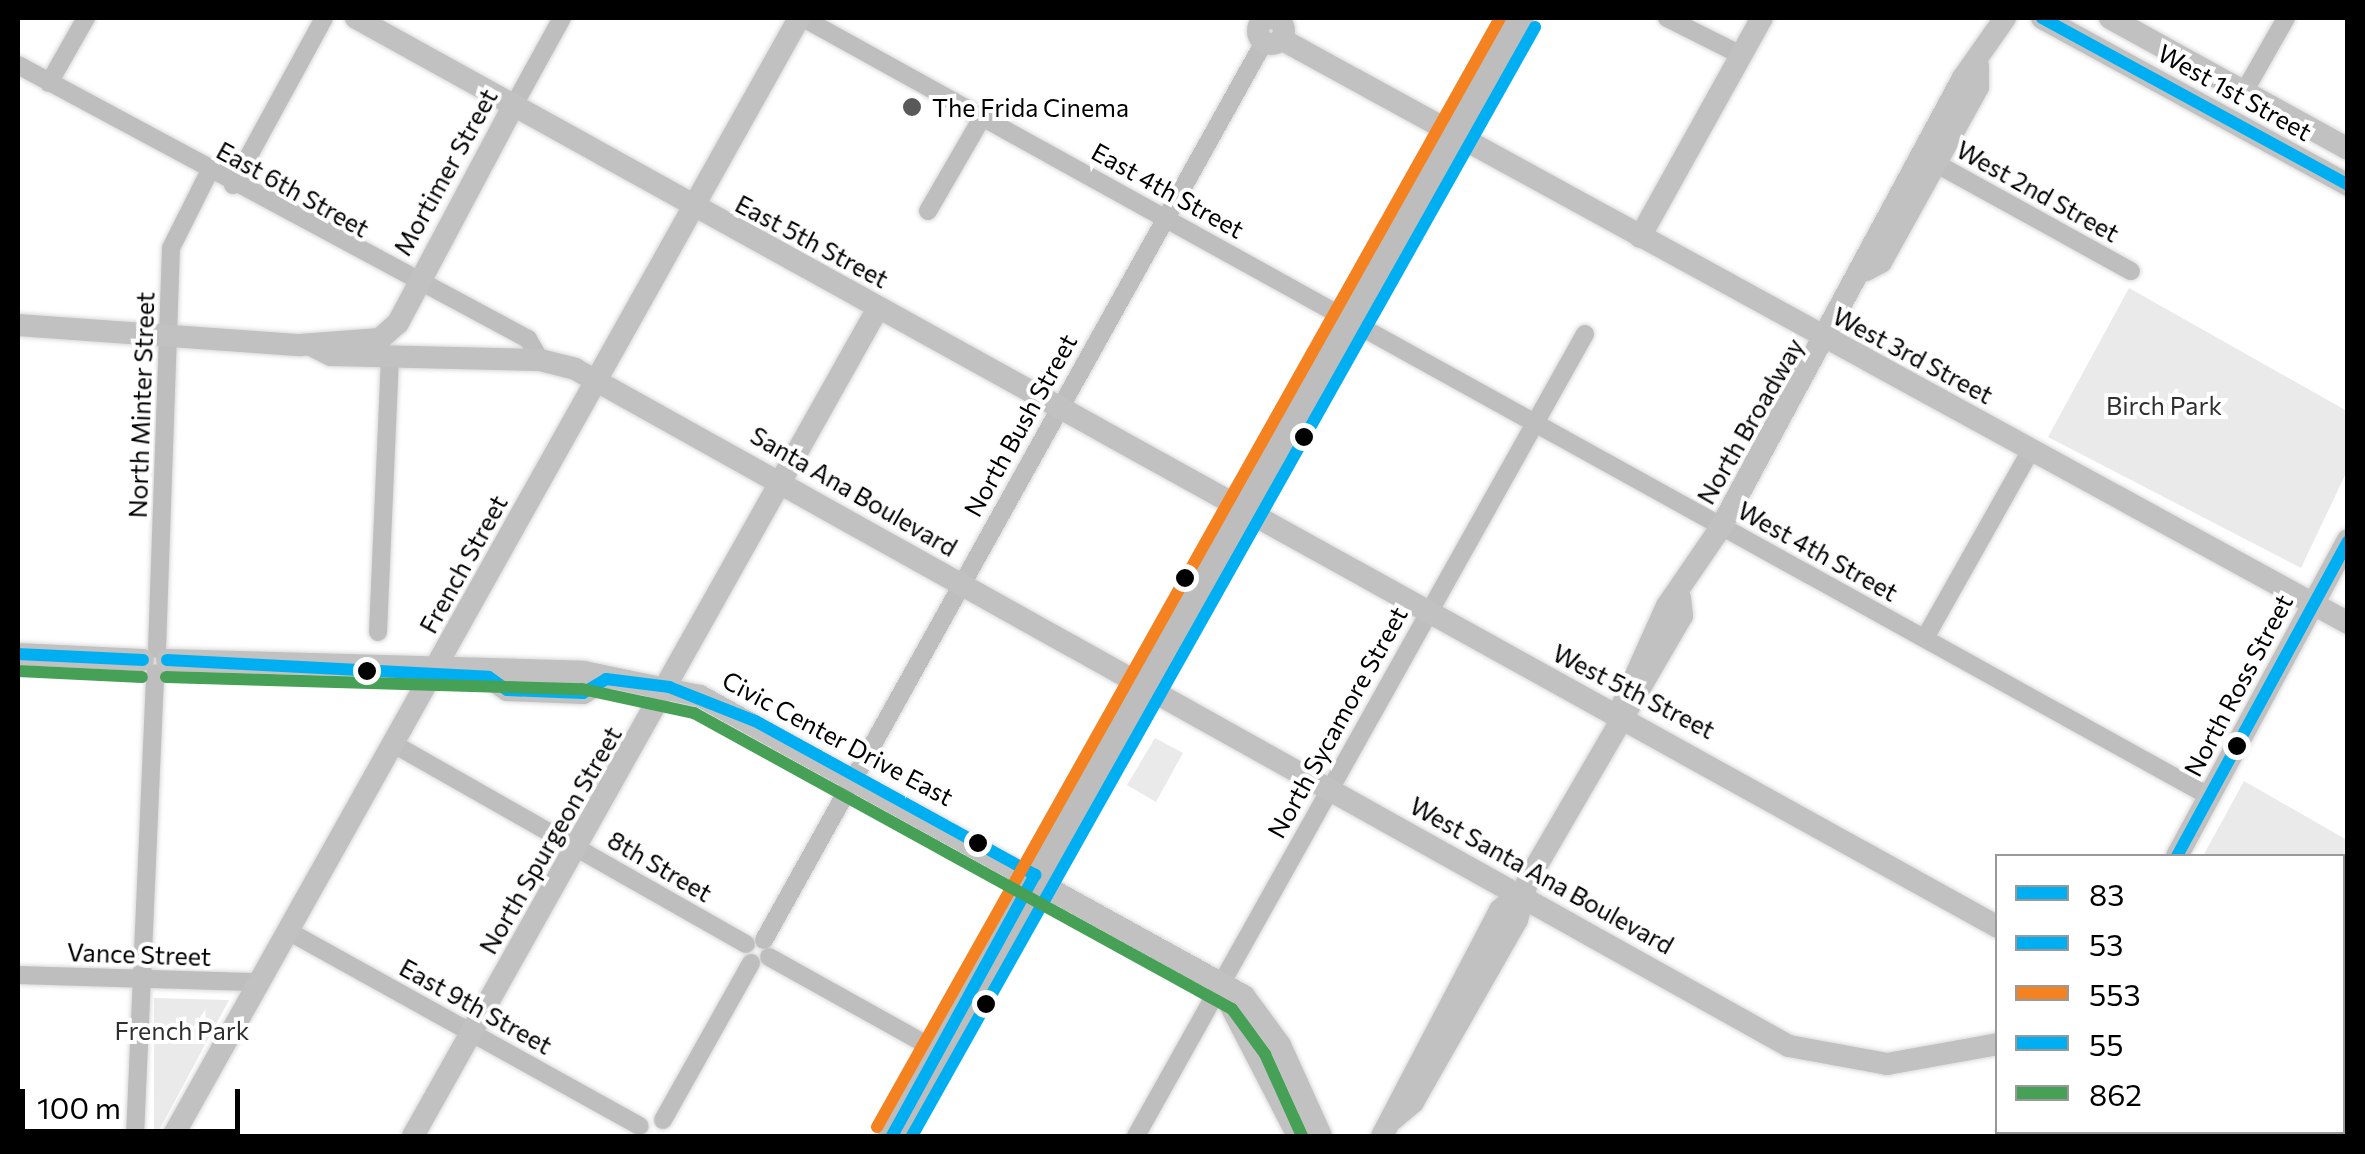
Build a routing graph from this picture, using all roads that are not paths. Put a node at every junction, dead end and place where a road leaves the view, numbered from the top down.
1 (86, 18) edge
2 (324, 18) edge
3 (356, 18) edge
4 (562, 18) edge
5 (801, 18) edge
6 (1520, 18) edge
7 (1666, 18) edge
8 (1762, 18) edge
9 (2005, 18) edge
10 (2042, 18) edge
11 (2110, 18) edge
12 (2286, 18) edge
13 (1267, 27) edge
14 (1741, 54) junction
15 (18, 65) edge
16 (49, 83) junction
17 (2244, 92) junction
18 (514, 105) junction
19 (983, 116) junction
20 (1454, 135) junction
21 (2348, 149) edge
22 (1928, 159) junction
23 (210, 172) junction
24 (233, 185) junction
25 (2348, 185) edge
26 (694, 208) junction
27 (928, 212) dead end
28 (1163, 216) junction
29 (1640, 238) junction
30 (2131, 271) dead end
31 (416, 282) junction
32 (878, 308) junction
33 (1350, 320) junction
34 (18, 325) edge
35 (1585, 334) dead end
36 (108, 336) junction
37 (18, 339) edge
38 (169, 340) junction
39 (1828, 340) junction
40 (310, 345) junction
41 (390, 358) junction
42 (540, 360) junction
43 (598, 381) junction
44 (1062, 404) junction
45 (1534, 424) junction
46 (2031, 450) junction
47 (780, 482) junction
48 (1245, 505) junction
49 (1721, 527) junction
50 (2348, 540) edge
51 (961, 583) junction
52 (2313, 604) junction
53 (1430, 613) junction
54 (2348, 623) edge
55 (378, 632) dead end
56 (1925, 638) junction
57 (1082, 651) joint
58 (18, 654) edge
59 (155, 661) junction
60 (432, 674) junction
61 (1142, 684) junction
62 (669, 687) junction
63 (1617, 716) junction
64 (392, 744) junction
65 (854, 775) junction
66 (1332, 789) junction
67 (2209, 796) junction
68 (578, 847) junction
69 (2178, 854) edge
70 (1035, 874) junction
71 (1520, 894) junction
72 (1995, 926) edge
73 (288, 931) junction
74 (757, 951) junction
75 (18, 975) edge
76 (142, 982) junction
77 (259, 982) junction
78 (1220, 985) junction
79 (472, 1032) junction
80 (1995, 1045) edge
81 (938, 1051) junction
82 (668, 1128) edge
83 (638, 1131) edge
84 (1384, 1132) edge
85 (135, 1136) edge
86 (173, 1136) edge
87 (413, 1136) edge
88 (892, 1136) edge
89 (1136, 1136) edge
90 (1298, 1136) edge
91 (1322, 1136) edge

1 - 16 street
2 - 24 street
3 - 18 main road, East 5th Street
4 - 18 street, Mortimer Street
5 - 19 street, East 4th Street
5 - 26 main road, French Street
6 - 20 main road
7 - 14 street
8 - 14 main road
9 - 22 main road, North Broadway
10 - 25 main road, West 1st Street
11 - 17 main road, West 1st Street
12 - 17 street
13 - 20 main road, West 3rd Street
13 - 28 street, North Bush Street
14 - 29 main road
15 - 16 street, East 6th Street
16 - 23 street, East 6th Street
17 - 21 main road, West 1st Street
18 - 26 main road, East 5th Street
18 - 31 main road, Mortimer Street
19 - 27 street
19 - 28 street, East 4th Street
20 - 29 main road, West 3rd Street
20 - 33 main road
22 - 30 street, West 2nd Street
22 - 39 main road, North Broadway
23 - 24 street, East 6th Street
23 - 38 street, North Minter Street
24 - 31 street, East 6th Street
26 - 32 main road, East 5th Street
26 - 43 main road, French Street
28 - 33 street, East 4th Street
28 - 44 street, North Bush Street
29 - 39 main road, West 3rd Street
31 - 40 main road, Mortimer Street
31 - 42 street, East 6th Street
32 - 44 main road, East 5th Street
32 - 47 main road, North Spurgeon Street
33 - 45 street, West 4th Street
33 - 48 main road
34 - 36 main road
35 - 45 street, North Sycamore Street
36 - 37 main road
36 - 38 main road
38 - 40 main road
38 - 59 street, North Minter Street
39 - 46 main road, West 3rd Street
39 - 49 main road, North Broadway
40 - 41 main road, Santa Ana Boulevard
41 - 42 main road, Santa Ana Boulevard
41 - 55 street
42 - 43 main road, Santa Ana Boulevard
43 - 47 main road, Santa Ana Boulevard
43 - 60 main road, French Street
44 - 48 main road, East 5th Street
44 - 51 street, North Bush Street
45 - 49 street, West 4th Street
45 - 53 street, North Sycamore Street
46 - 52 main road, West 3rd Street
46 - 56 street
47 - 51 main road, Santa Ana Boulevard
47 - 62 main road, North Spurgeon Street
48 - 53 main road, West 5th Street
48 - 61 main road
49 - 56 street, West 4th Street
49 - 63 main road, North Broadway
50 - 52 main road, North Ross Street
51 - 57 main road, Santa Ana Boulevard
51 - 65 street, North Bush Street
52 - 54 main road, West 3rd Street
52 - 67 main road, North Ross Street
53 - 63 main road, West 5th Street
53 - 66 street, North Sycamore Street
56 - 67 street, West 4th Street
57 - 61 main road, West Santa Ana Boulevard
58 - 59 main road, Civic Center Drive East
59 - 60 main road, Civic Center Drive East
59 - 76 street, North Minter Street
60 - 62 main road, Civic Center Drive East
60 - 64 main road, French Street
61 - 66 main road, West Santa Ana Boulevard
61 - 70 main road
62 - 65 main road, Civic Center Drive East
62 - 68 main road, North Spurgeon Street
63 - 71 main road, North Broadway
63 - 72 main road, West 5th Street
64 - 68 street, 8th Street
64 - 73 main road, French Street
65 - 70 main road, Civic Center Drive East
65 - 74 street, North Bush Street
66 - 71 main road, West Santa Ana Boulevard
66 - 78 street, North Sycamore Street
67 - 69 main road, North Ross Street
68 - 74 street, 8th Street
68 - 79 main road, North Spurgeon Street
70 - 78 main road, Civic Center Drive East
70 - 81 main road
71 - 80 main road, West Santa Ana Boulevard
71 - 84 main road, North Broadway
73 - 77 main road, French Street
73 - 79 street, East 9th Street
74 - 81 street, 8th Street
74 - 82 street, North Bush Street
75 - 76 street, Vance Street
76 - 77 street, Vance Street
76 - 85 street, North Minter Street
77 - 86 main road, French Street
78 - 89 street, North Sycamore Street
78 - 90 main road
78 - 91 main road, Civic Center Drive East
79 - 83 street, East 9th Street
79 - 87 main road, North Spurgeon Street
81 - 88 main road
82 - 83 street

